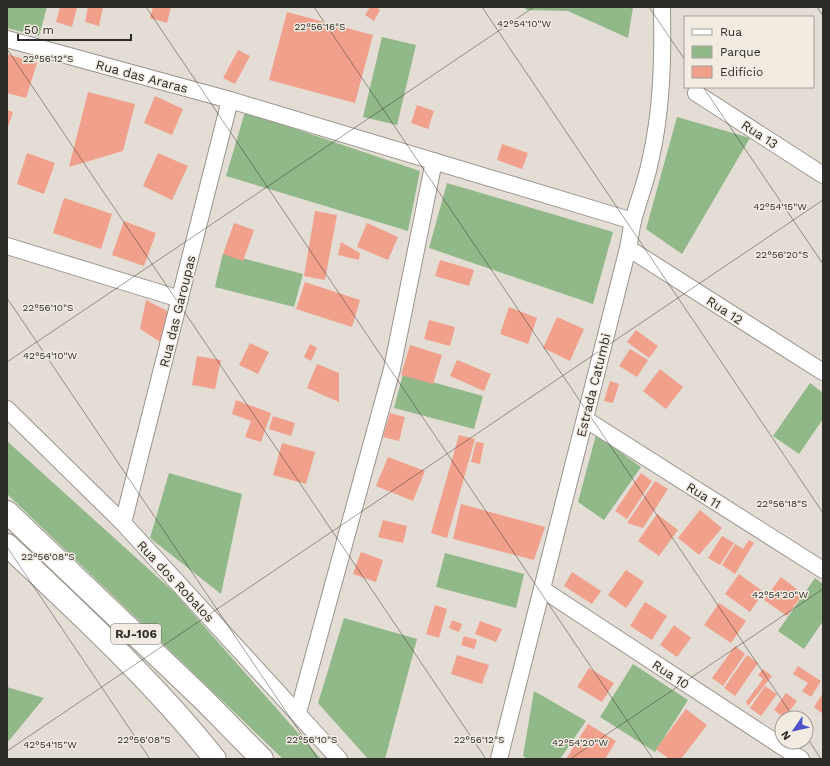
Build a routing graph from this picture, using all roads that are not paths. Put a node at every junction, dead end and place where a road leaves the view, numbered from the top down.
1 (662, 7) edge
2 (7, 40) edge
3 (696, 93) dead end
4 (230, 100) junction
5 (434, 161) junction
6 (823, 175) edge
7 (633, 221) junction
8 (7, 246) edge
9 (628, 248) junction
10 (180, 299) junction
11 (823, 372) edge
12 (7, 409) edge
13 (585, 419) junction
14 (7, 512) edge
15 (123, 523) junction
16 (7, 545) edge
17 (823, 570) edge
18 (542, 589) junction
19 (298, 713) junction
20 (215, 759) edge
21 (262, 759) edge
22 (339, 759) edge
23 (499, 759) edge
24 (801, 759) edge

1 - 7 street, Estrada Catumbi
2 - 4 street, Rua das Araras
3 - 6 street, Rua 13
4 - 5 street, Rua das Araras
4 - 10 street, Rua das Garoupas
5 - 7 street, Rua das Araras
5 - 19 street
7 - 9 street, Estrada Catumbi
8 - 10 street
9 - 11 street, Rua 12
9 - 13 street, Estrada Catumbi
10 - 15 street, Rua das Garoupas
12 - 15 street, Rua dos Robalos
13 - 17 street, Rua 11
13 - 18 street, Estrada Catumbi
14 - 21 highway, RJ-106
15 - 19 street, Rua dos Robalos
16 - 20 highway, RJ-106
18 - 23 street, Estrada Catumbi
18 - 24 street, Rua 10
19 - 22 street, Rua dos Robalos

